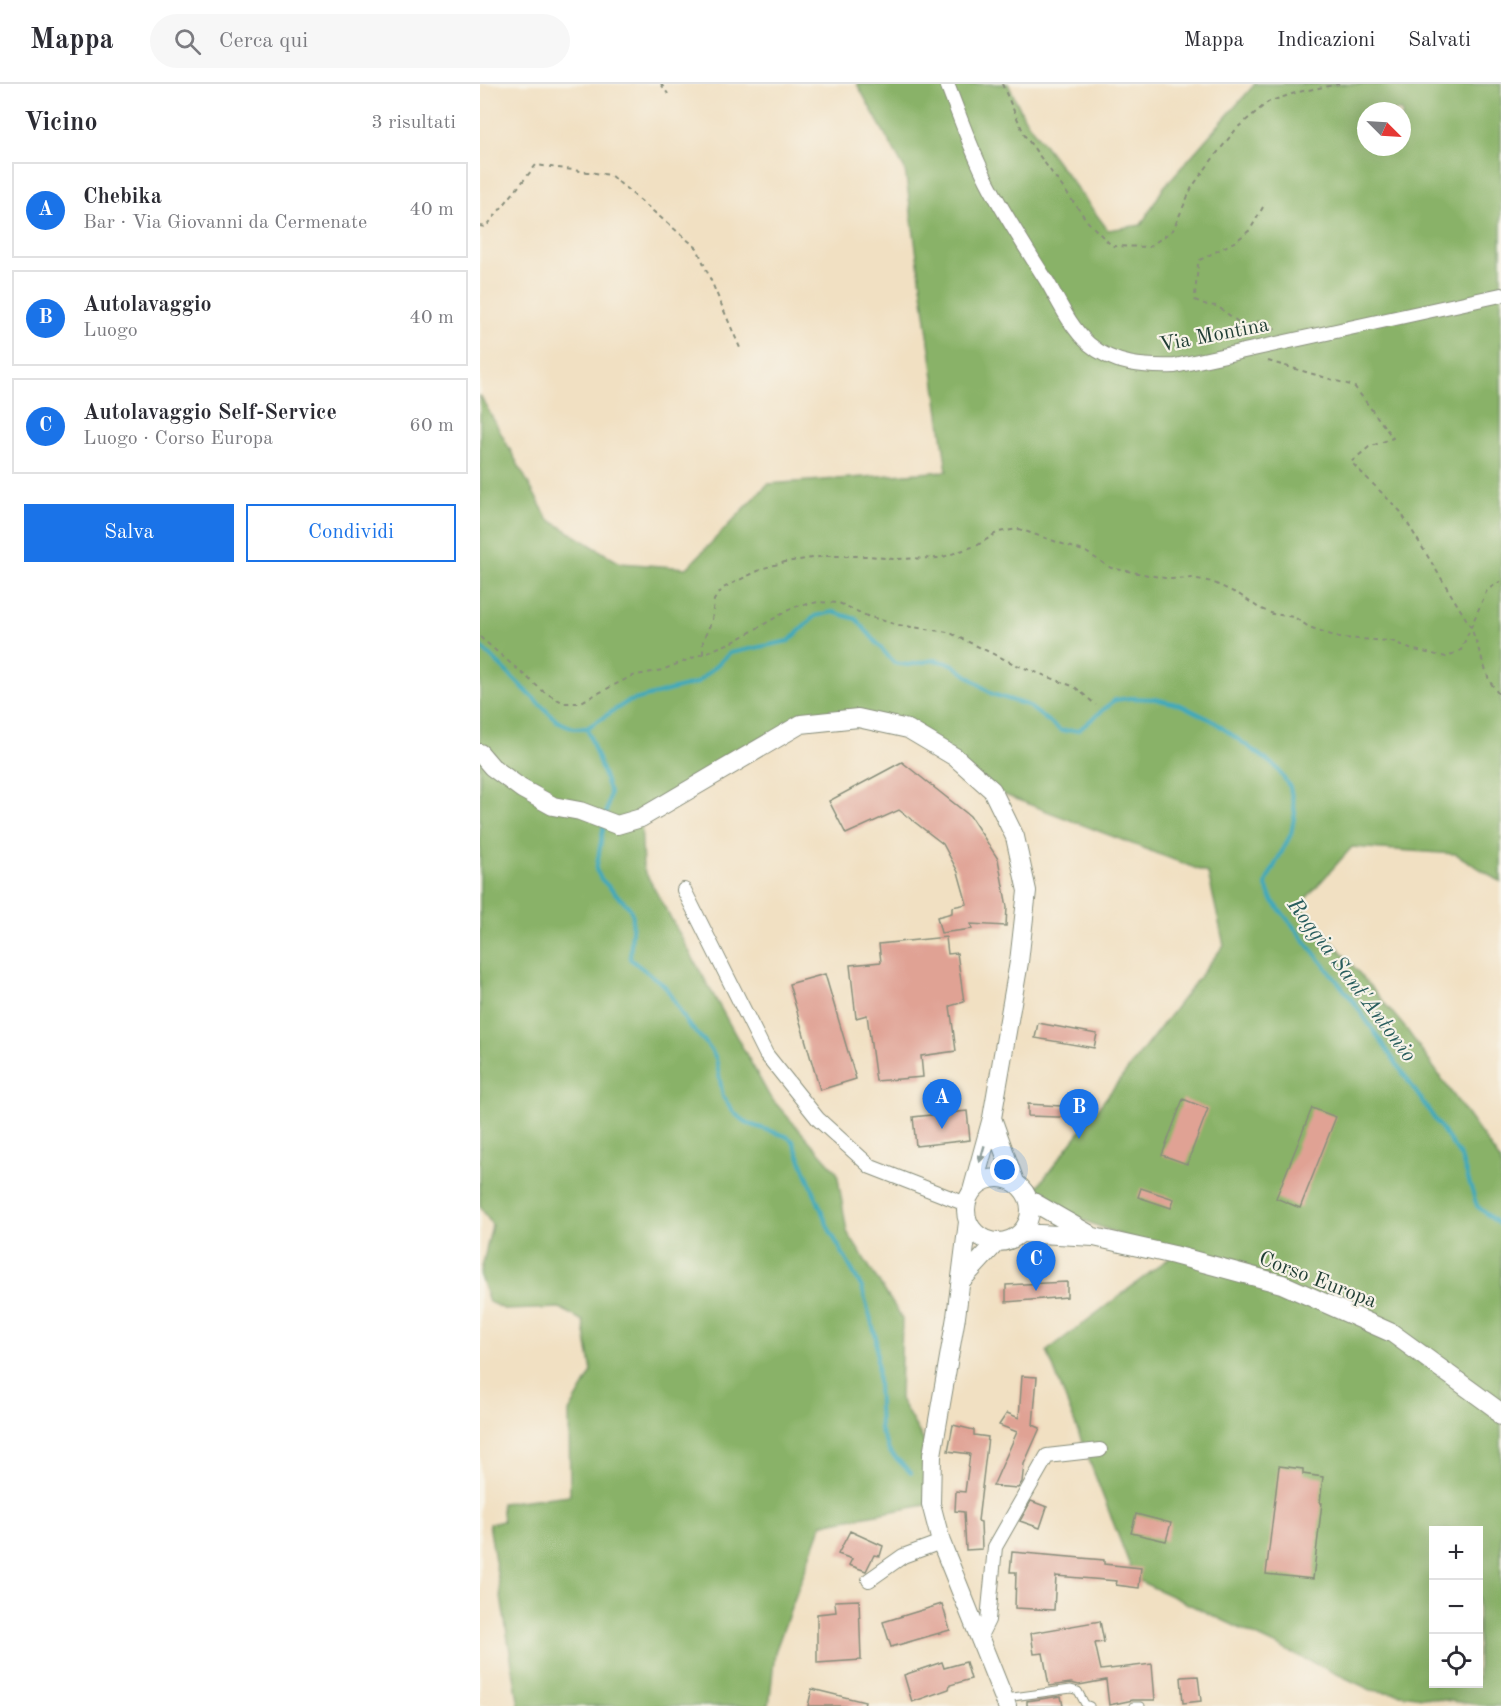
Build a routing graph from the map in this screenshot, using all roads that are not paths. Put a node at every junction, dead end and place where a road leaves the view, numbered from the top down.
1 (947, 84) edge
2 (1501, 296) edge
3 (480, 753) edge
4 (684, 890) dead end
5 (992, 1118) junction
6 (1015, 1182) junction
7 (1028, 1199) junction
8 (968, 1206) junction
9 (1021, 1233) junction
10 (1094, 1237) junction
11 (997, 1242) junction
12 (961, 1281) junction
13 (1501, 1416) edge
14 (1100, 1450) dead end
15 (941, 1542) junction
16 (869, 1580) dead end
17 (980, 1636) junction
18 (1006, 1702) edge
19 (1090, 1706) edge
20 (1133, 1706) edge
21 (1141, 1706) edge

1 - 2 street, Via Montina
3 - 5 main road
4 - 8 street
5 - 6 main road
5 -> 8 main road
6 - 7 main road
6 - 8 main road
7 - 9 main road
7 - 10 main road
8 - 11 main road
8 - 12 main road
9 - 10 main road, Corso Europa
9 - 11 main road
10 - 13 main road, Corso Europa
11 - 12 main road
12 - 15 main road
14 - 17 street
15 - 16 street
15 - 17 main road
17 - 18 main road
18 - 19 lane
20 - 21 lane

